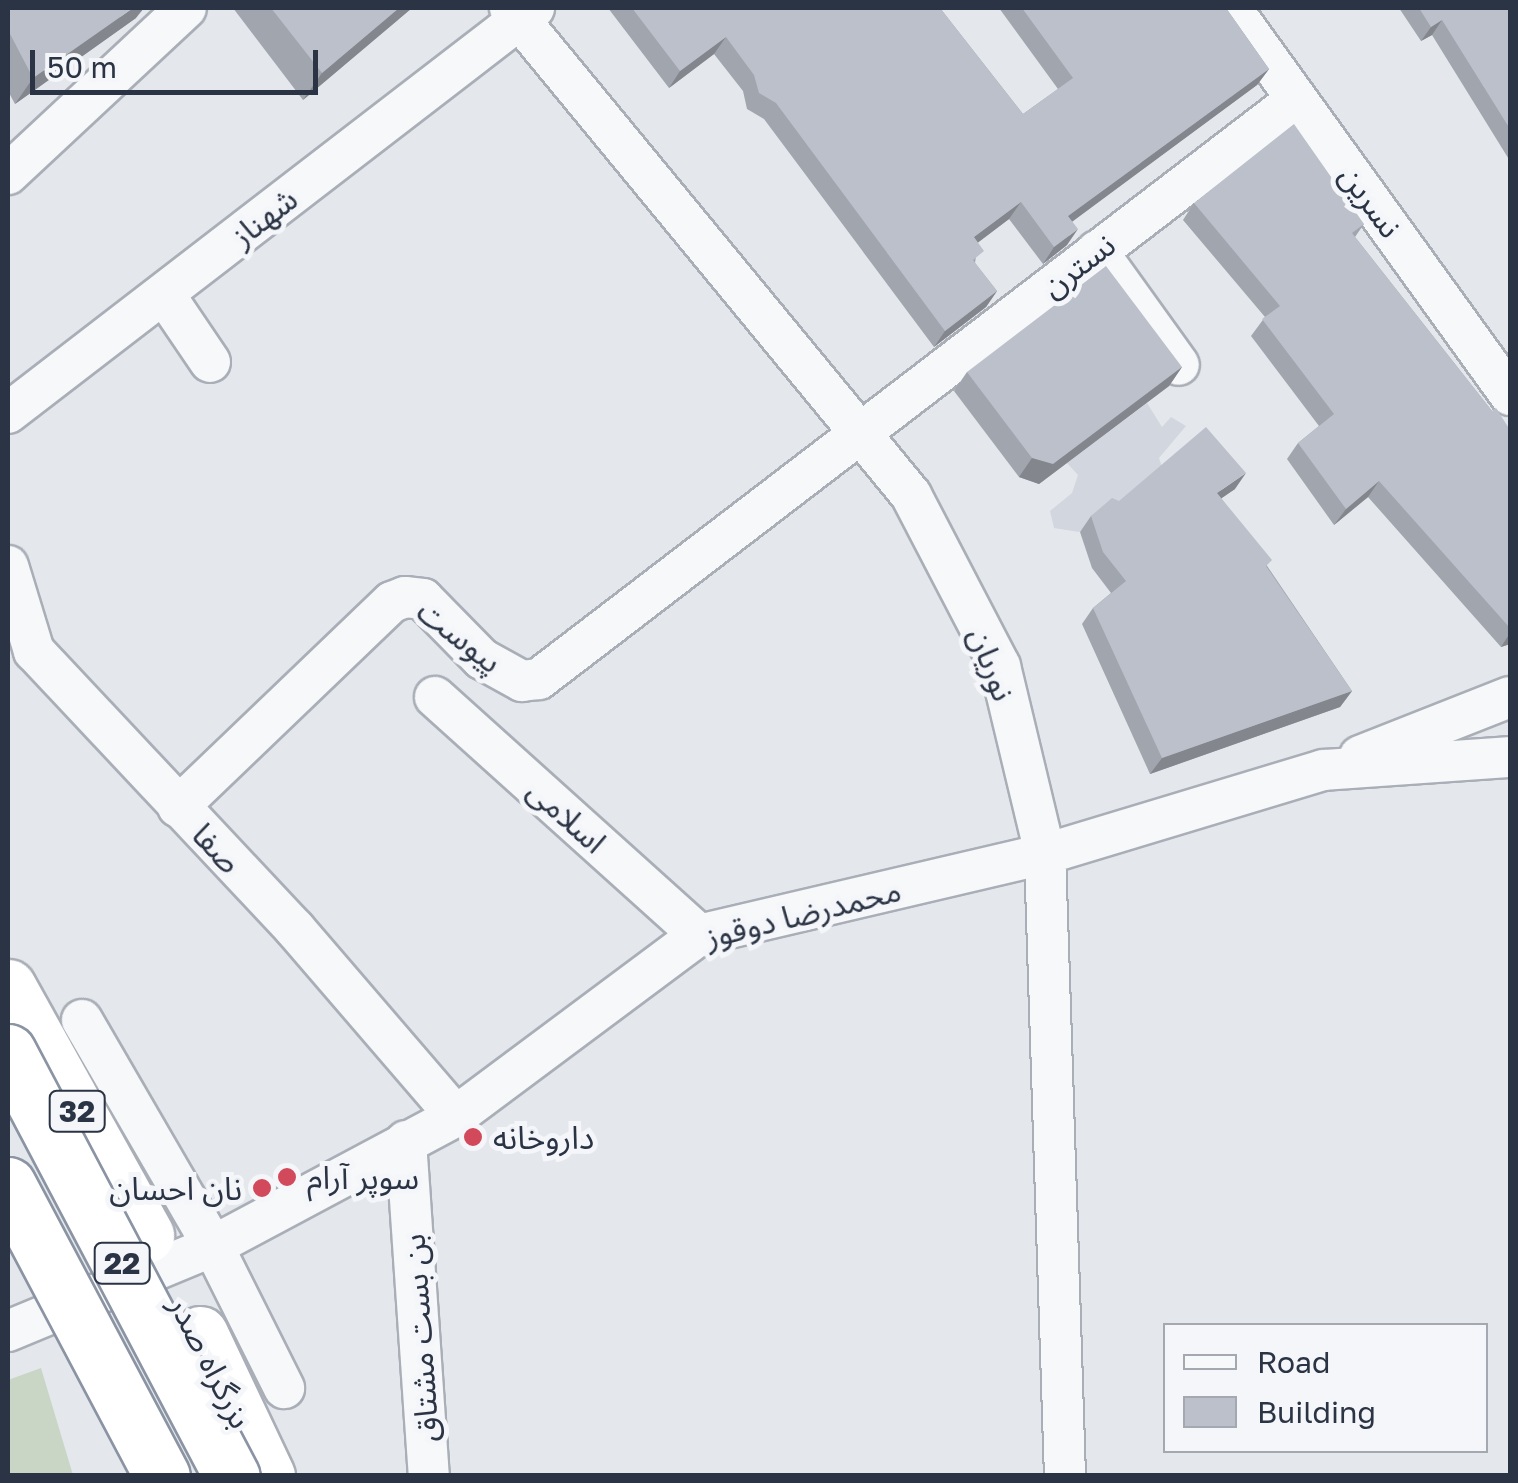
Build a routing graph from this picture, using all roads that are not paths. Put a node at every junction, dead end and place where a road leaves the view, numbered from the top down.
1 (186, 8) edge
2 (1231, 8) edge
3 (521, 11) edge
4 (1297, 99) junction
5 (8, 174) edge
6 (1097, 250) junction
7 (164, 294) junction
8 (210, 362) dead end
9 (1179, 365) edge
10 (1510, 395) edge
11 (8, 413) edge
12 (859, 432) junction
13 (8, 566) edge
14 (21, 662) edge
15 (1510, 697) edge
16 (434, 698) dead end
17 (1510, 756) edge
18 (1324, 770) junction
19 (178, 808) junction
20 (1045, 854) junction
21 (699, 935) junction
22 (8, 988) edge
23 (82, 1020) dead end
24 (8, 1052) edge
25 (456, 1116) junction
26 (406, 1140) junction
27 (8, 1185) edge
28 (8, 1208) edge
29 (213, 1246) junction
30 (8, 1331) edge
31 (284, 1388) dead end
32 (150, 1476) edge
33 (162, 1476) edge
34 (232, 1476) edge
35 (267, 1476) edge
36 (429, 1476) edge
37 (1065, 1476) edge

1 - 5 street
2 - 4 street, نسرین
3 - 7 street, شهناز
3 - 12 street, نوریان
4 - 6 street, نسترن
4 - 10 street, نسرین
6 - 9 street
6 - 12 street, نسترن
7 - 8 street
7 - 11 street, شهناز
12 - 19 street, پیوست
12 - 20 street, نوریان
13 - 14 street, صفا
14 - 19 street, صفا
15 - 18 street
16 - 21 street, اسلامی
17 - 18 street, محمدرضا دوقوز
18 - 20 street, محمدرضا دوقوز
19 - 25 street, صفا
20 - 21 street, محمدرضا دوقوز
20 - 37 street, نوریان
21 - 25 street, محمدرضا دوقوز
22 - 35 highway, بزرگراه صدر / 32
23 - 29 street
24 - 34 highway, 22, bridge
25 - 26 street, محمدرضا دوقوز
26 - 29 street, محمدرضا دوقوز
26 - 36 street, بن بست مشتاق
27 - 33 highway, 22, bridge
28 - 32 highway
29 - 30 street, محمدرضا دوقوز
29 - 31 street

